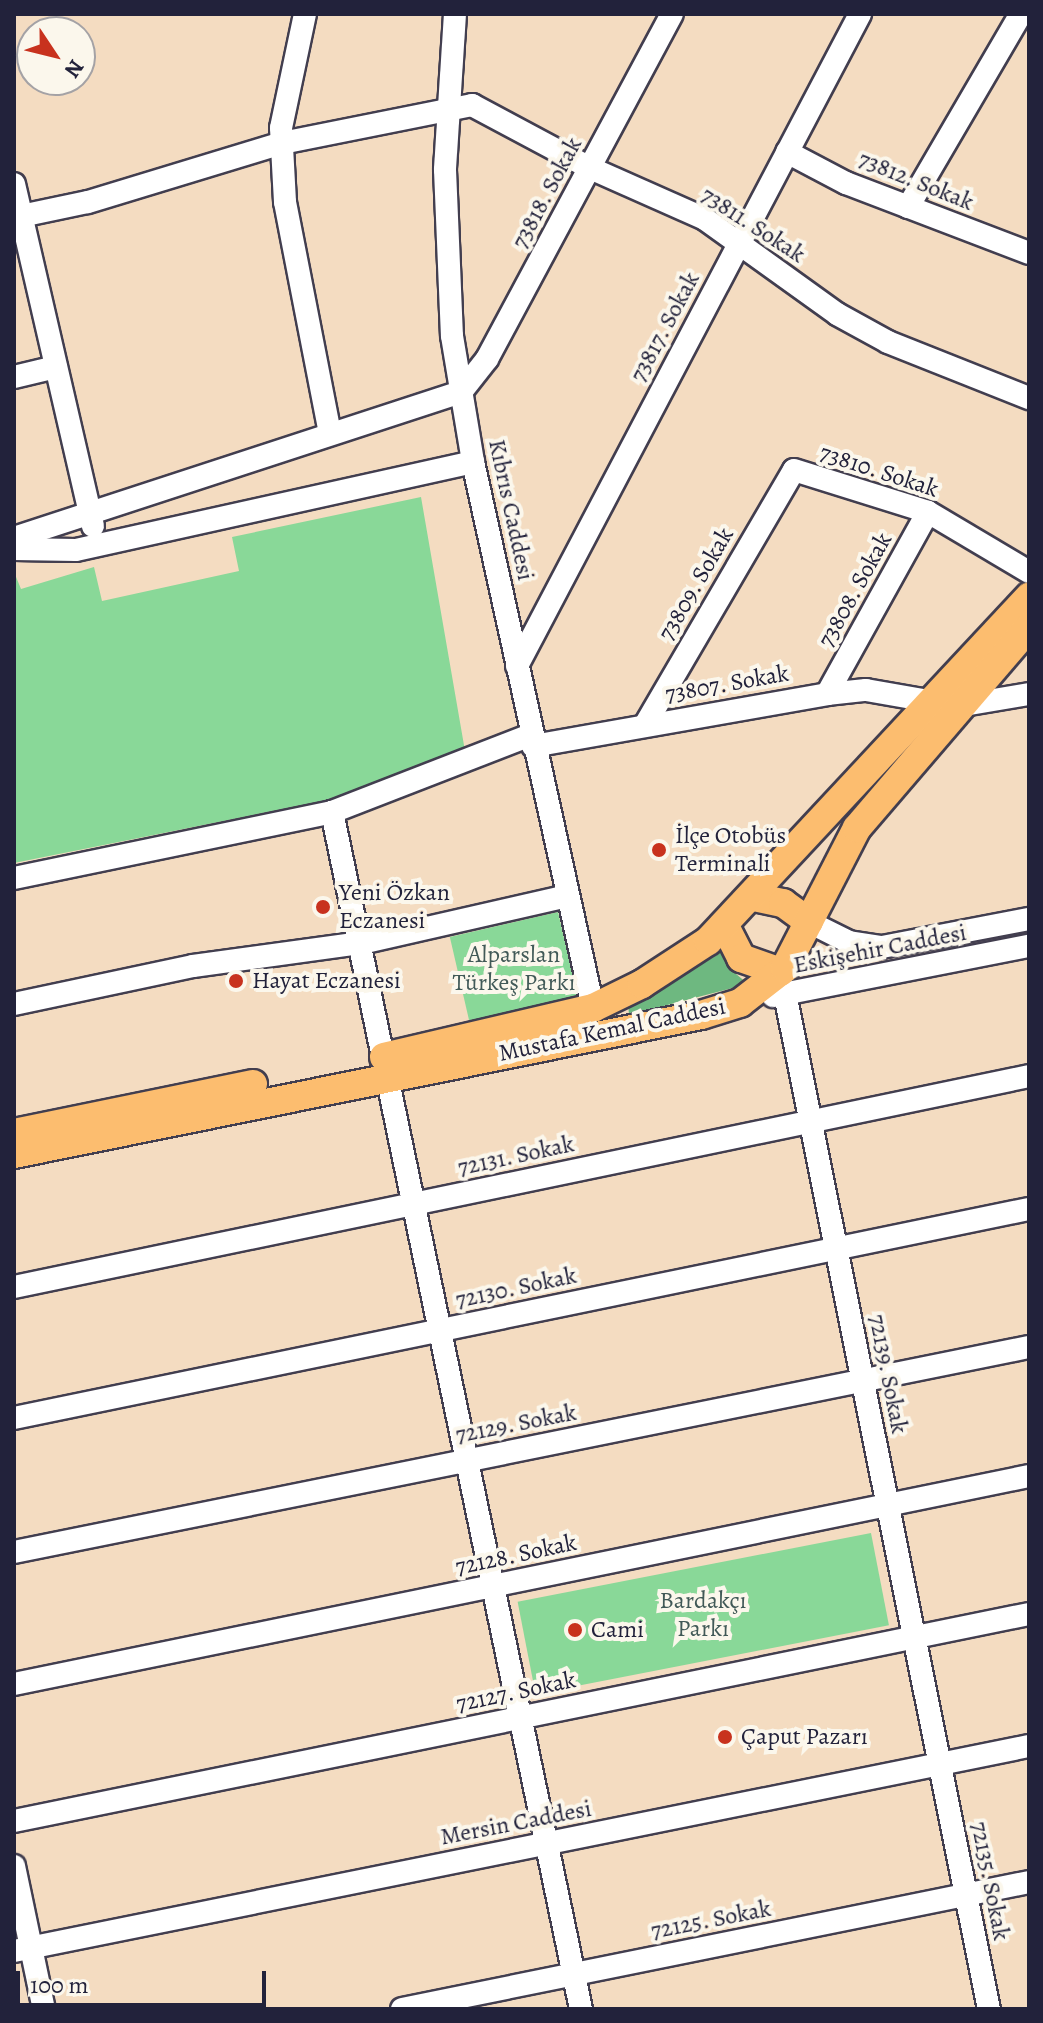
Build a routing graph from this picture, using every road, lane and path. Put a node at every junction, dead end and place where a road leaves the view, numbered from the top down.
1 (305, 14) edge
2 (455, 14) edge
3 (672, 14) edge
4 (860, 14) edge
5 (1021, 14) edge
6 (446, 107) junction
7 (282, 143) junction
8 (787, 152) junction
9 (590, 168) junction
10 (14, 184) edge
11 (908, 207) junction
12 (21, 216) junction
13 (740, 241) junction
14 (1026, 245) edge
15 (56, 367) junction
16 (14, 377) edge
17 (461, 392) junction
18 (1029, 398) edge
19 (330, 434) junction
20 (473, 462) junction
21 (794, 470) joint
22 (928, 512) junction
23 (89, 514) junction
24 (14, 538) edge
25 (100, 545) junction
26 (14, 549) edge
27 (1029, 572) edge
28 (1029, 597) edge
29 (1029, 627) edge
30 (517, 666) junction
31 (827, 694) junction
32 (1029, 694) edge
33 (930, 703) junction
34 (958, 706) junction
35 (645, 725) junction
36 (532, 741) junction
37 (332, 812) junction
38 (14, 878) edge
39 (568, 896) junction
40 (754, 897) junction
41 (1029, 919) edge
42 (809, 922) junction
43 (725, 926) junction
44 (361, 943) junction
45 (1029, 946) edge
46 (783, 983) junction
47 (14, 1004) edge
48 (593, 1008) junction
49 (386, 1066) junction
50 (1029, 1076) edge
51 (811, 1122) junction
52 (14, 1133) edge
53 (14, 1154) edge
54 (415, 1204) junction
55 (1029, 1209) edge
56 (836, 1248) junction
57 (14, 1287) edge
58 (442, 1330) junction
59 (1029, 1347) edge
60 (863, 1380) junction
61 (14, 1418) edge
62 (469, 1460) junction
63 (1029, 1476) edge
64 (888, 1505) junction
65 (14, 1552) edge
66 (495, 1585) junction
67 (1029, 1614) edge
68 (915, 1637) junction
69 (14, 1684) edge
70 (522, 1717) junction
71 (1029, 1746) edge
72 (940, 1764) junction
73 (14, 1821) edge
74 (548, 1843) junction
75 (14, 1866) edge
76 (1029, 1882) edge
77 (966, 1895) junction
78 (22, 1949) edge
79 (574, 1974) junction
80 (44, 2009) edge
81 (402, 2009) edge
82 (581, 2009) edge
83 (989, 2009) edge

1 - 7 street
2 - 6 street, Kıbrıs Caddesi
3 - 9 street, 73818. Sokak
4 - 8 street, 73817. Sokak
5 - 11 street
6 - 7 street, 73811. Sokak
6 - 9 street, 73811. Sokak
6 - 17 street, Kıbrıs Caddesi
7 - 12 street, 73811. Sokak
7 - 19 street
8 - 11 street, 73812. Sokak
8 - 13 street, 73817. Sokak
9 - 13 street, 73811. Sokak
9 - 17 street, 73818. Sokak
10 - 12 street
11 - 14 street, 73812. Sokak
12 - 15 street
13 - 18 street, 73811. Sokak
13 - 30 street, 73817. Sokak
15 - 16 street
15 - 23 street
17 - 19 street
17 - 20 street, Kıbrıs Caddesi
19 - 23 street
20 - 25 street
20 - 30 street, Kıbrıs Caddesi
21 - 22 street, 73810. Sokak
21 - 35 street, 73809. Sokak
22 - 27 street, 73810. Sokak
22 - 31 street, 73808. Sokak
23 - 24 street
23 - 25 street
25 - 26 street
28 - 33 main road, Mustafa Kemal Caddesi
29 - 34 main road, Mustafa Kemal Caddesi
30 - 36 street, Kıbrıs Caddesi
31 - 33 street, 73807. Sokak
31 - 35 street, 73807. Sokak
32 - 34 street, 73807. Sokak
33 - 34 street, 73807. Sokak
33 - 40 main road, Mustafa Kemal Caddesi
34 - 42 main road, Mustafa Kemal Caddesi
35 - 36 street, 73807. Sokak
36 - 37 street, 73807. Sokak
36 - 39 street, Kıbrıs Caddesi
37 - 38 street, 73807. Sokak
37 - 44 street
39 - 44 street
39 - 48 street, Kıbrıs Caddesi
40 - 42 main road
40 - 43 main road, Mustafa Kemal Caddesi
41 - 42 street, Eskişehir Caddesi
42 - 46 main road, Mustafa Kemal Caddesi
43 - 46 main road
43 - 48 main road, Mustafa Kemal Caddesi
44 - 47 street
44 - 49 street
45 - 46 street, Eskişehir Caddesi
46 - 49 main road, Mustafa Kemal Caddesi
46 - 51 street, 72139. Sokak
48 - 49 main road, Mustafa Kemal Caddesi
49 - 52 main road, Mustafa Kemal Caddesi
49 - 53 main road, Mustafa Kemal Caddesi
49 - 54 street
50 - 51 street, 72131. Sokak
51 - 54 street, 72131. Sokak
51 - 56 street, 72139. Sokak
54 - 57 street, 72131. Sokak
54 - 58 street
55 - 56 street, 72130. Sokak
56 - 58 street, 72130. Sokak
56 - 60 street, 72139. Sokak
58 - 61 street, 72130. Sokak
58 - 62 street
59 - 60 street, 72129. Sokak
60 - 62 street, 72129. Sokak
60 - 64 street, 72139. Sokak
62 - 65 street, 72129. Sokak
62 - 66 street
63 - 64 street, 72128. Sokak
64 - 66 street, 72128. Sokak
64 - 68 street, 72139. Sokak
66 - 69 street, 72128. Sokak
66 - 70 street
67 - 68 street, 72127. Sokak
68 - 70 street, 72127. Sokak
68 - 72 street, 72139. Sokak
70 - 73 street, 72127. Sokak
70 - 74 street
71 - 72 street, Mersin Caddesi
72 - 74 street, Mersin Caddesi
72 - 77 street, 72135. Sokak
74 - 78 street, Mersin Caddesi
74 - 79 street
75 - 78 street
76 - 77 street, 72125. Sokak
77 - 79 street, 72125. Sokak
77 - 83 street, 72135. Sokak
78 - 80 street
79 - 81 street, 72125. Sokak
79 - 82 street

